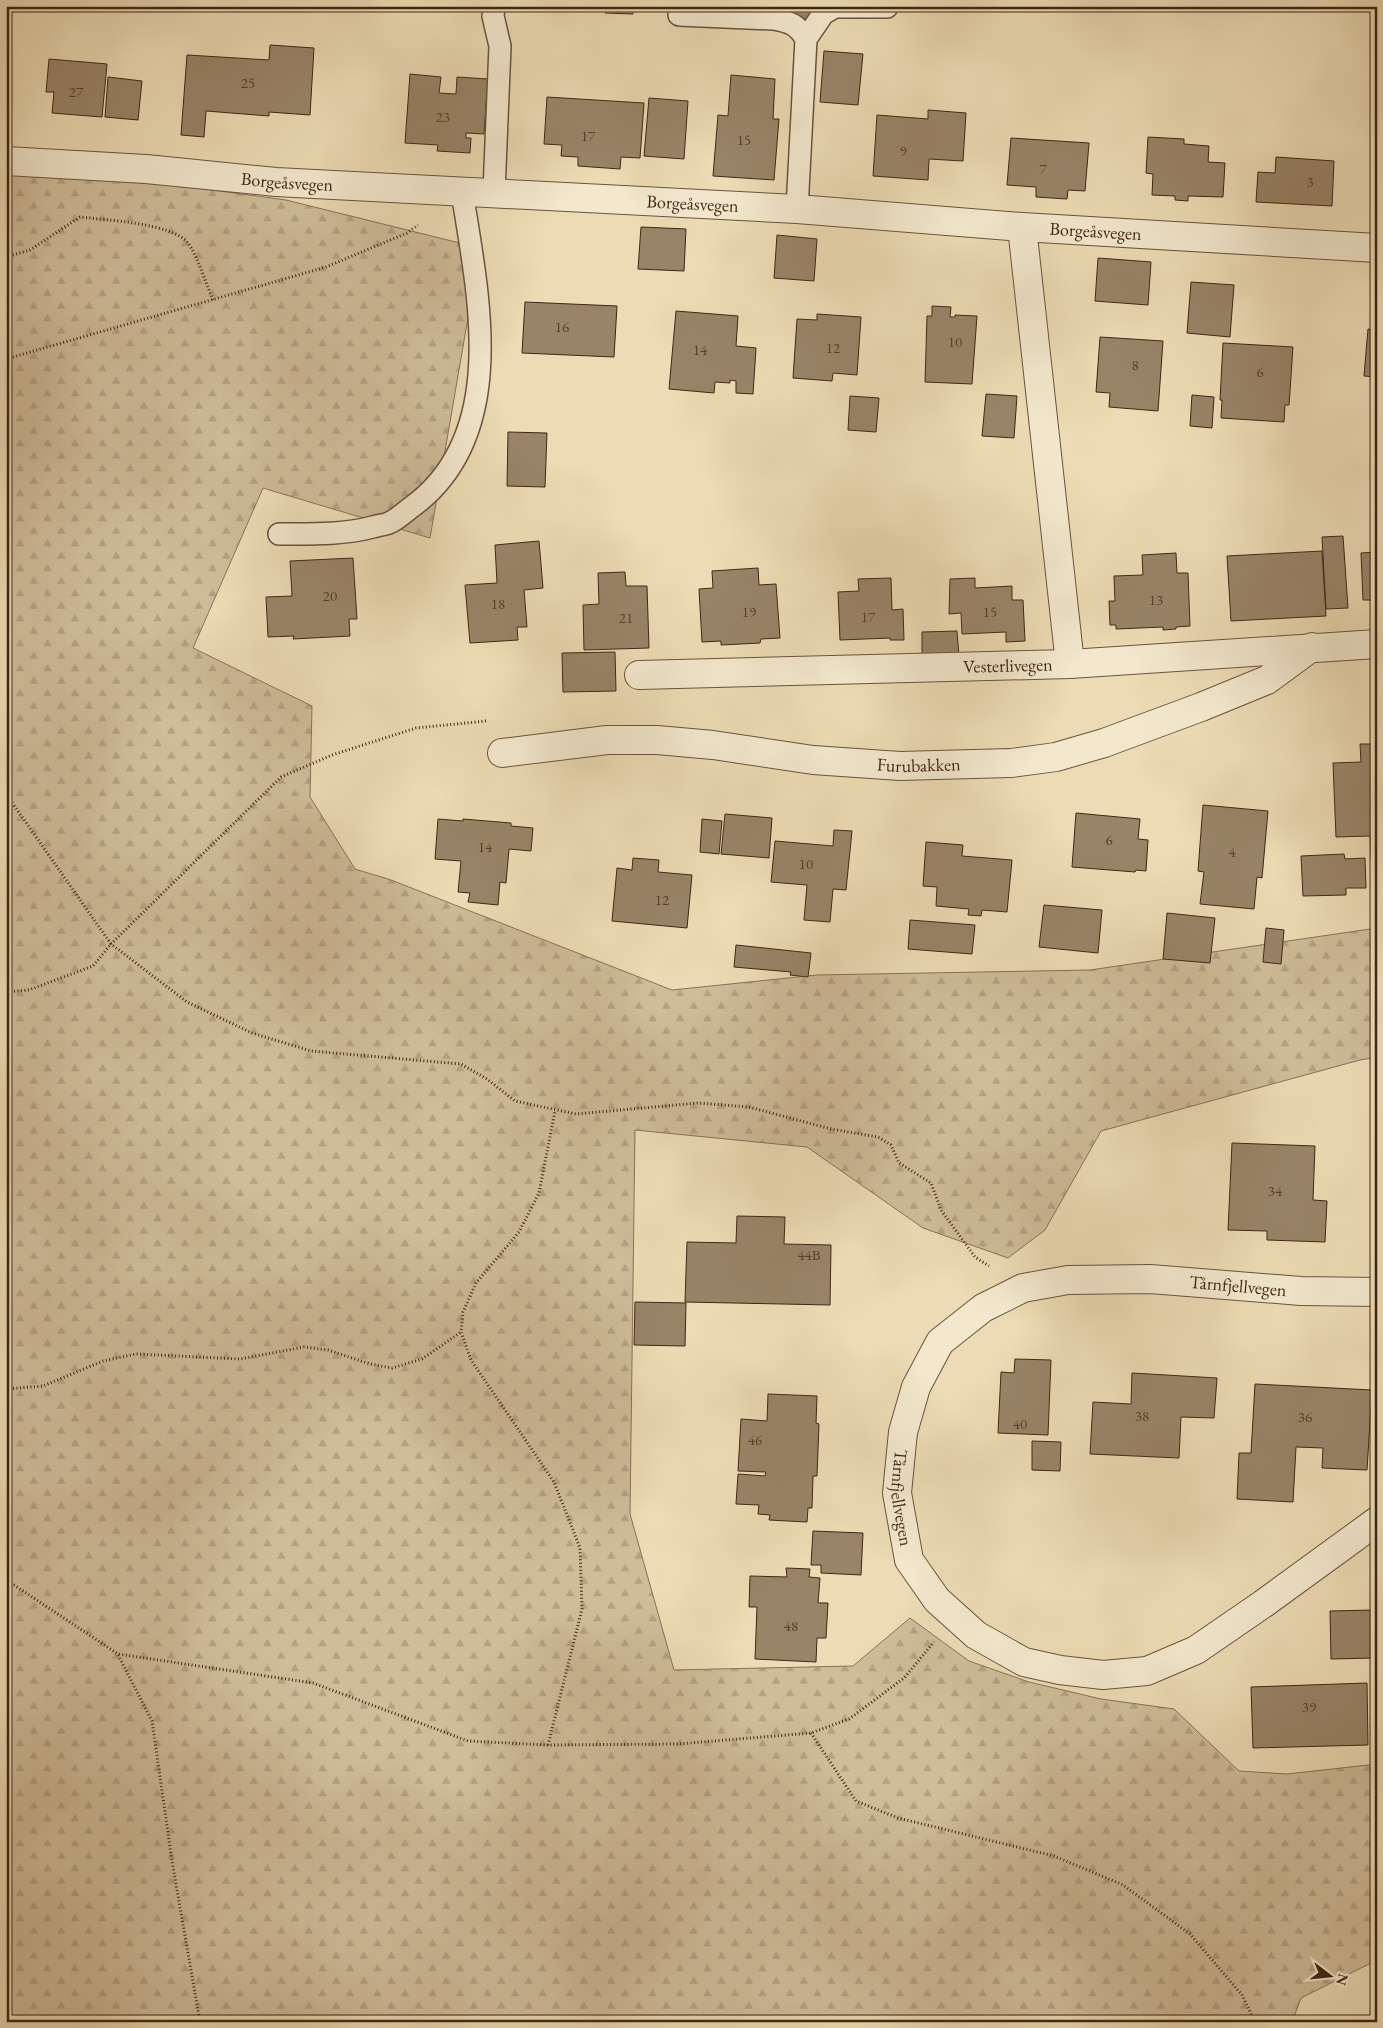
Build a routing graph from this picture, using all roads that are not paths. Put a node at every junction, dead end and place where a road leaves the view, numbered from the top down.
1 (494, 6) edge
2 (887, 7) edge
3 (679, 15) dead end
4 (806, 39) junction
5 (6, 161) edge
6 (462, 192) junction
7 (494, 192) junction
8 (797, 209) junction
9 (1022, 227) junction
10 (1377, 248) edge
11 (279, 534) dead end
12 (1377, 644) edge
13 (1312, 647) junction
14 (1070, 664) junction
15 (639, 676) dead end
16 (502, 753) dead end
17 (1377, 1292) edge
18 (1377, 1521) edge

1 - 7 lane
2 - 4 lane
3 - 4 lane
4 - 8 lane
5 - 6 street, Borgeåsvegen
6 - 7 street, Borgeåsvegen
6 - 11 lane
7 - 8 street, Borgeåsvegen
8 - 9 street, Borgeåsvegen
9 - 10 street, Borgeåsvegen
9 - 14 street
12 - 13 street, Vesterlivegen
13 - 14 street, Vesterlivegen
13 - 16 street, Furubakken
14 - 15 street, Vesterlivegen
17 - 18 street, Tårnfjellvegen

